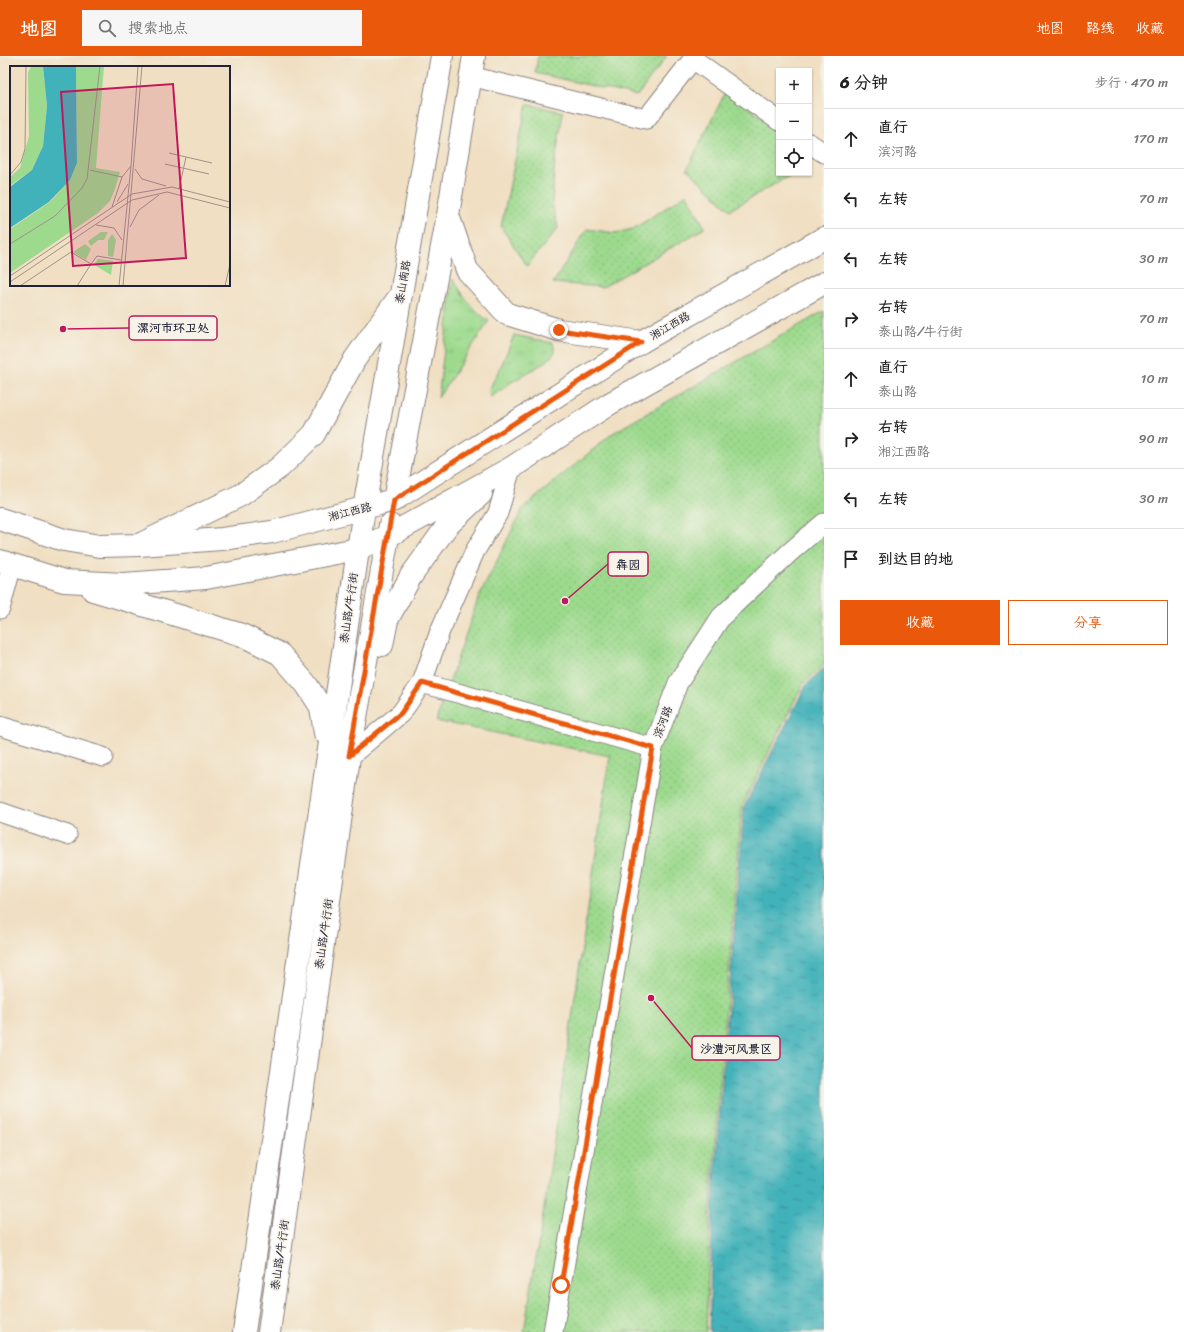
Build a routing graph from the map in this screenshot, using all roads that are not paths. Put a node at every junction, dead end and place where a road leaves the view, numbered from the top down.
1 (442, 56) edge
2 (694, 57) edge
3 (472, 66) edge
4 (776, 119) edge
5 (812, 144) edge
6 (824, 153) edge
7 (448, 215) junction
8 (824, 238) edge
9 (824, 283) edge
10 (401, 294) junction
11 (641, 342) junction
12 (511, 468) junction
13 (394, 500) junction
14 (364, 509) junction
15 (0, 519) edge
16 (824, 523) edge
17 (388, 536) junction
18 (139, 545) junction
19 (357, 549) junction
20 (6, 563) edge
21 (64, 582) junction
22 (0, 609) edge
23 (422, 683) junction
24 (0, 726) edge
25 (653, 748) junction
26 (328, 750) junction
27 (349, 756) junction
28 (102, 757) dead end
29 (0, 812) edge
30 (67, 835) dead end
31 (244, 1332) edge
32 (270, 1332) edge
33 (553, 1332) edge

1 - 10 main road, 泰山南路
2 - 3 street
2 - 4 street
3 - 7 main road
5 - 6 street
7 - 11 main road
7 - 13 main road
8 - 11 main road, 湘江西路
9 - 12 main road
10 - 14 main road, 泰山南路
10 - 18 main road
11 - 13 main road, 湘江西路
12 - 17 main road
12 - 23 street
12 - 27 main road
13 - 14 main road, 湘江西路
13 - 17 main road, 泰山路/牛行街
14 - 18 main road, 湘江西路
14 - 19 main road, 泰山南路
15 - 18 main road, 湘江西路
16 - 25 street, 滨河路
17 - 19 main road
17 - 27 main road, 泰山路/牛行街
19 - 21 main road
19 - 26 main road, 泰山路/牛行街
20 - 21 main road
20 - 22 street
21 - 26 main road
23 - 25 street
23 - 27 street
24 - 28 street
25 - 33 street, 滨河路
26 - 31 main road, 泰山路/牛行街
27 - 32 main road, 泰山路/牛行街
29 - 30 street

